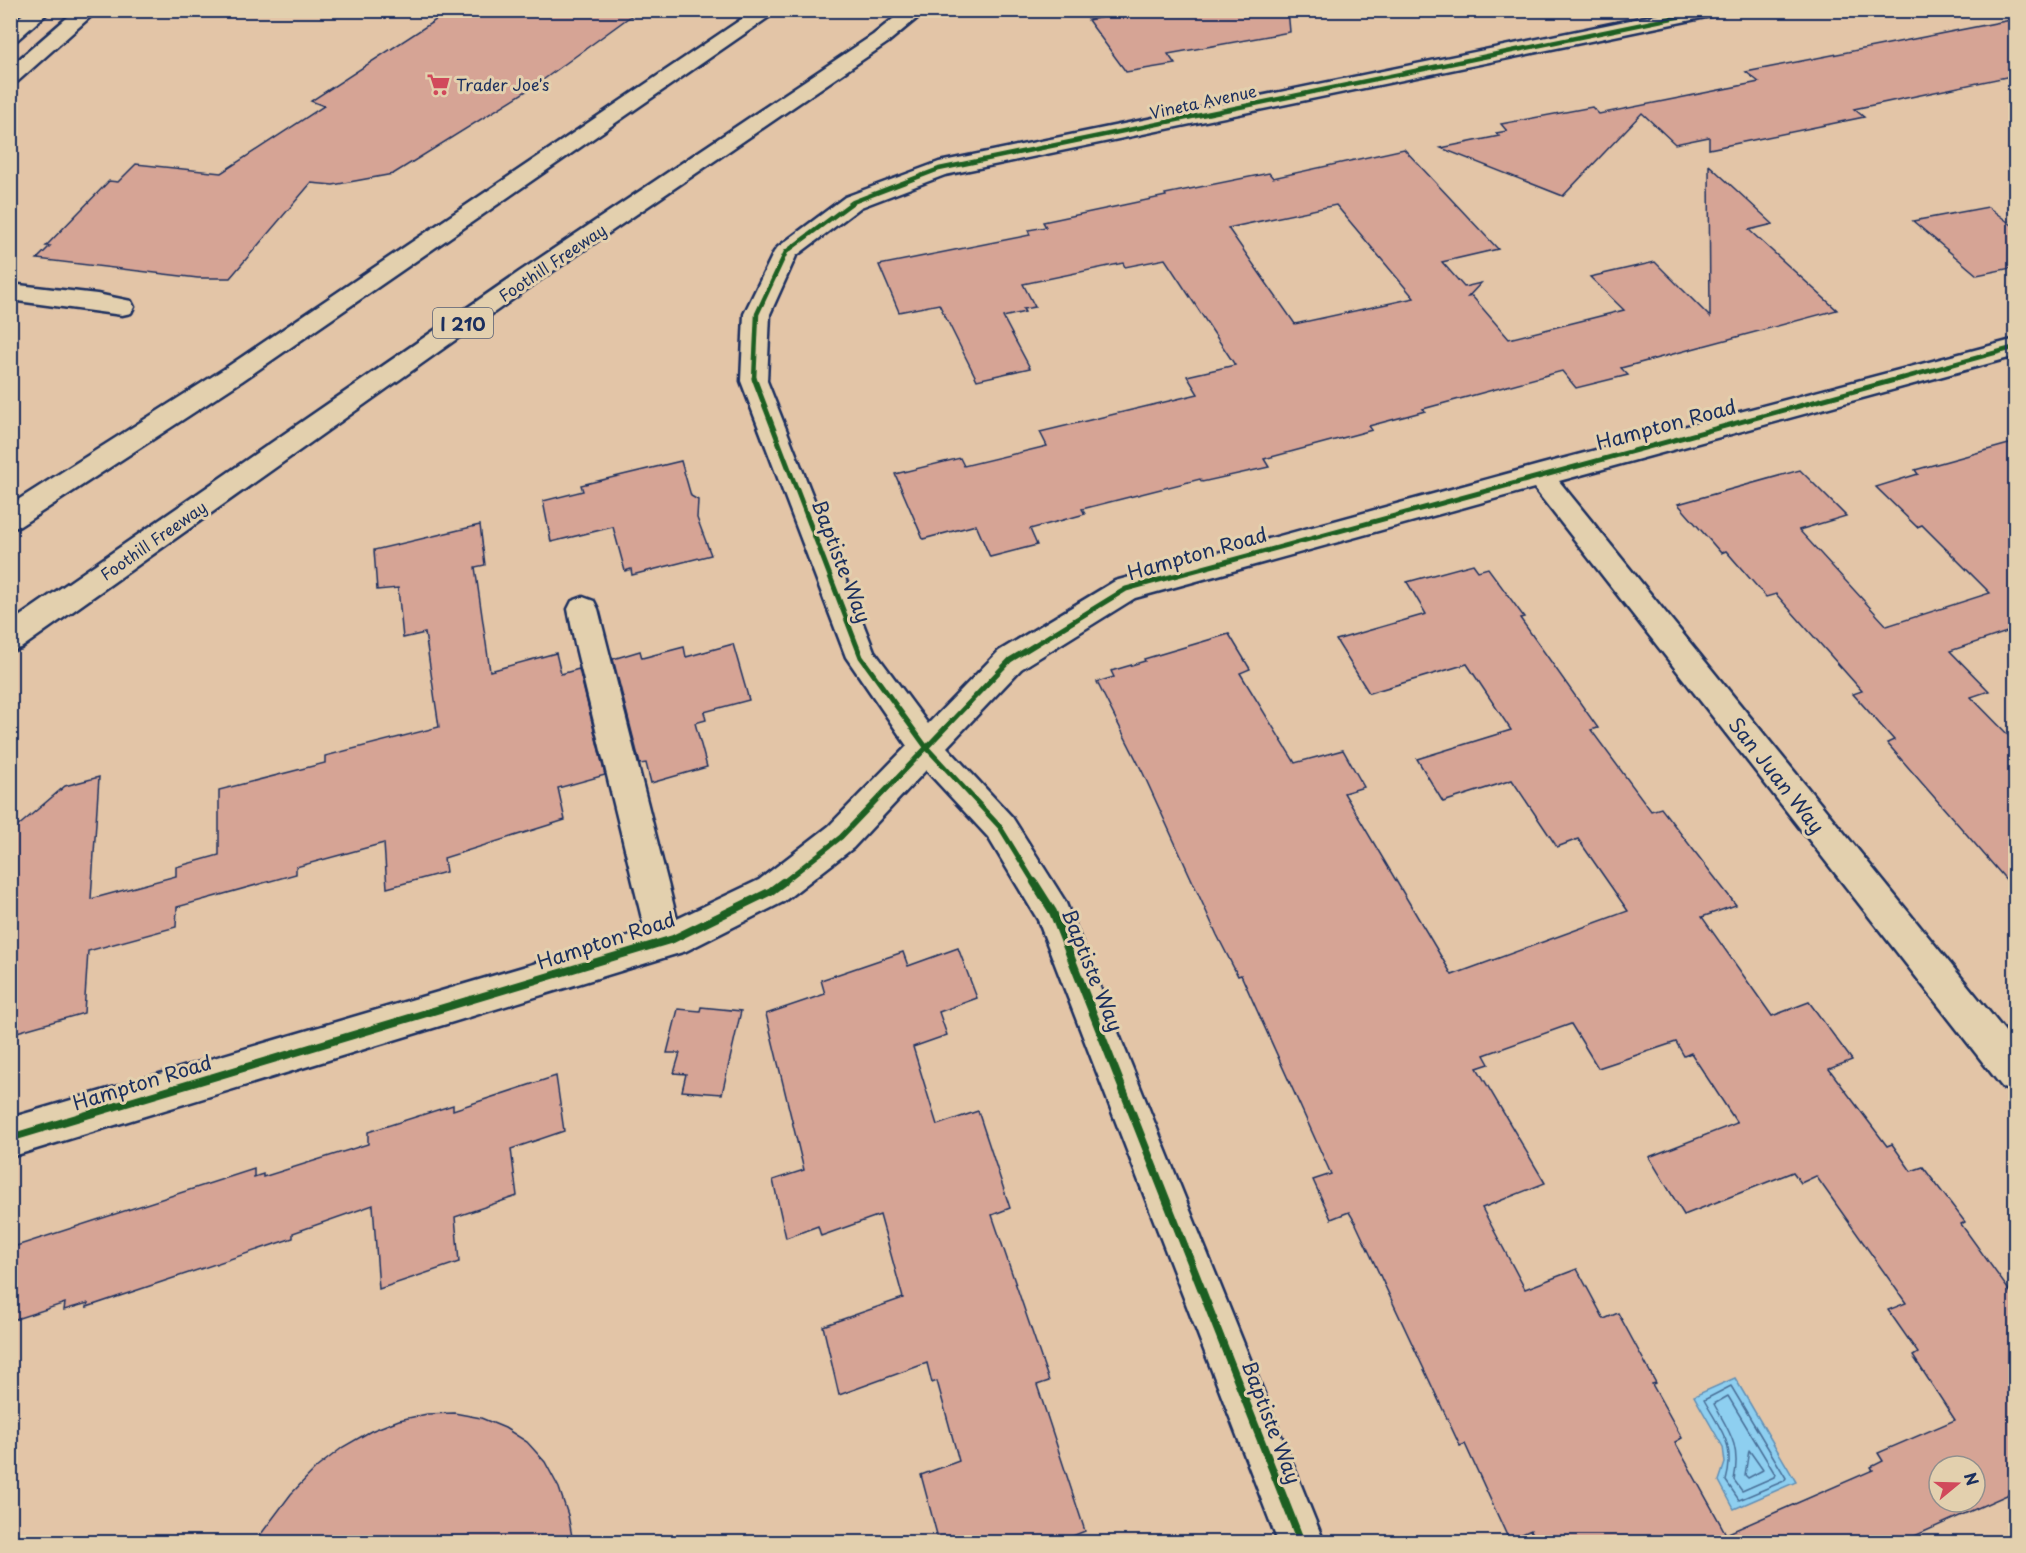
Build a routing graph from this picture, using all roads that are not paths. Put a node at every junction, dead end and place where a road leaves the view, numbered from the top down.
1 (41, 10) edge
2 (88, 10) edge
3 (770, 10) edge
4 (917, 10) edge
5 (1712, 10) edge
6 (10, 36) edge
7 (10, 78) edge
8 (10, 292) edge
9 (122, 307) dead end
10 (757, 314) joint
11 (2016, 347) edge
12 (1539, 475) junction
13 (10, 519) edge
14 (583, 609) dead end
15 (10, 639) edge
16 (926, 747) junction
17 (666, 941) junction
18 (2012, 1064) edge
19 (10, 1138) edge
20 (1301, 1542) edge

1 - 6 main road
2 - 7 main road
3 - 13 main road
4 - 15 main road, Foothill Freeway / I 210
5 - 10 main road, Vineta Avenue
8 - 9 main road
10 - 16 main road, Baptiste Way
11 - 12 main road, Hampton Road
12 - 16 main road, Hampton Road
12 - 18 main road, San Juan Way
14 - 17 main road
16 - 17 main road, Hampton Road
16 - 20 main road, Baptiste Way
17 - 19 main road, Hampton Road

